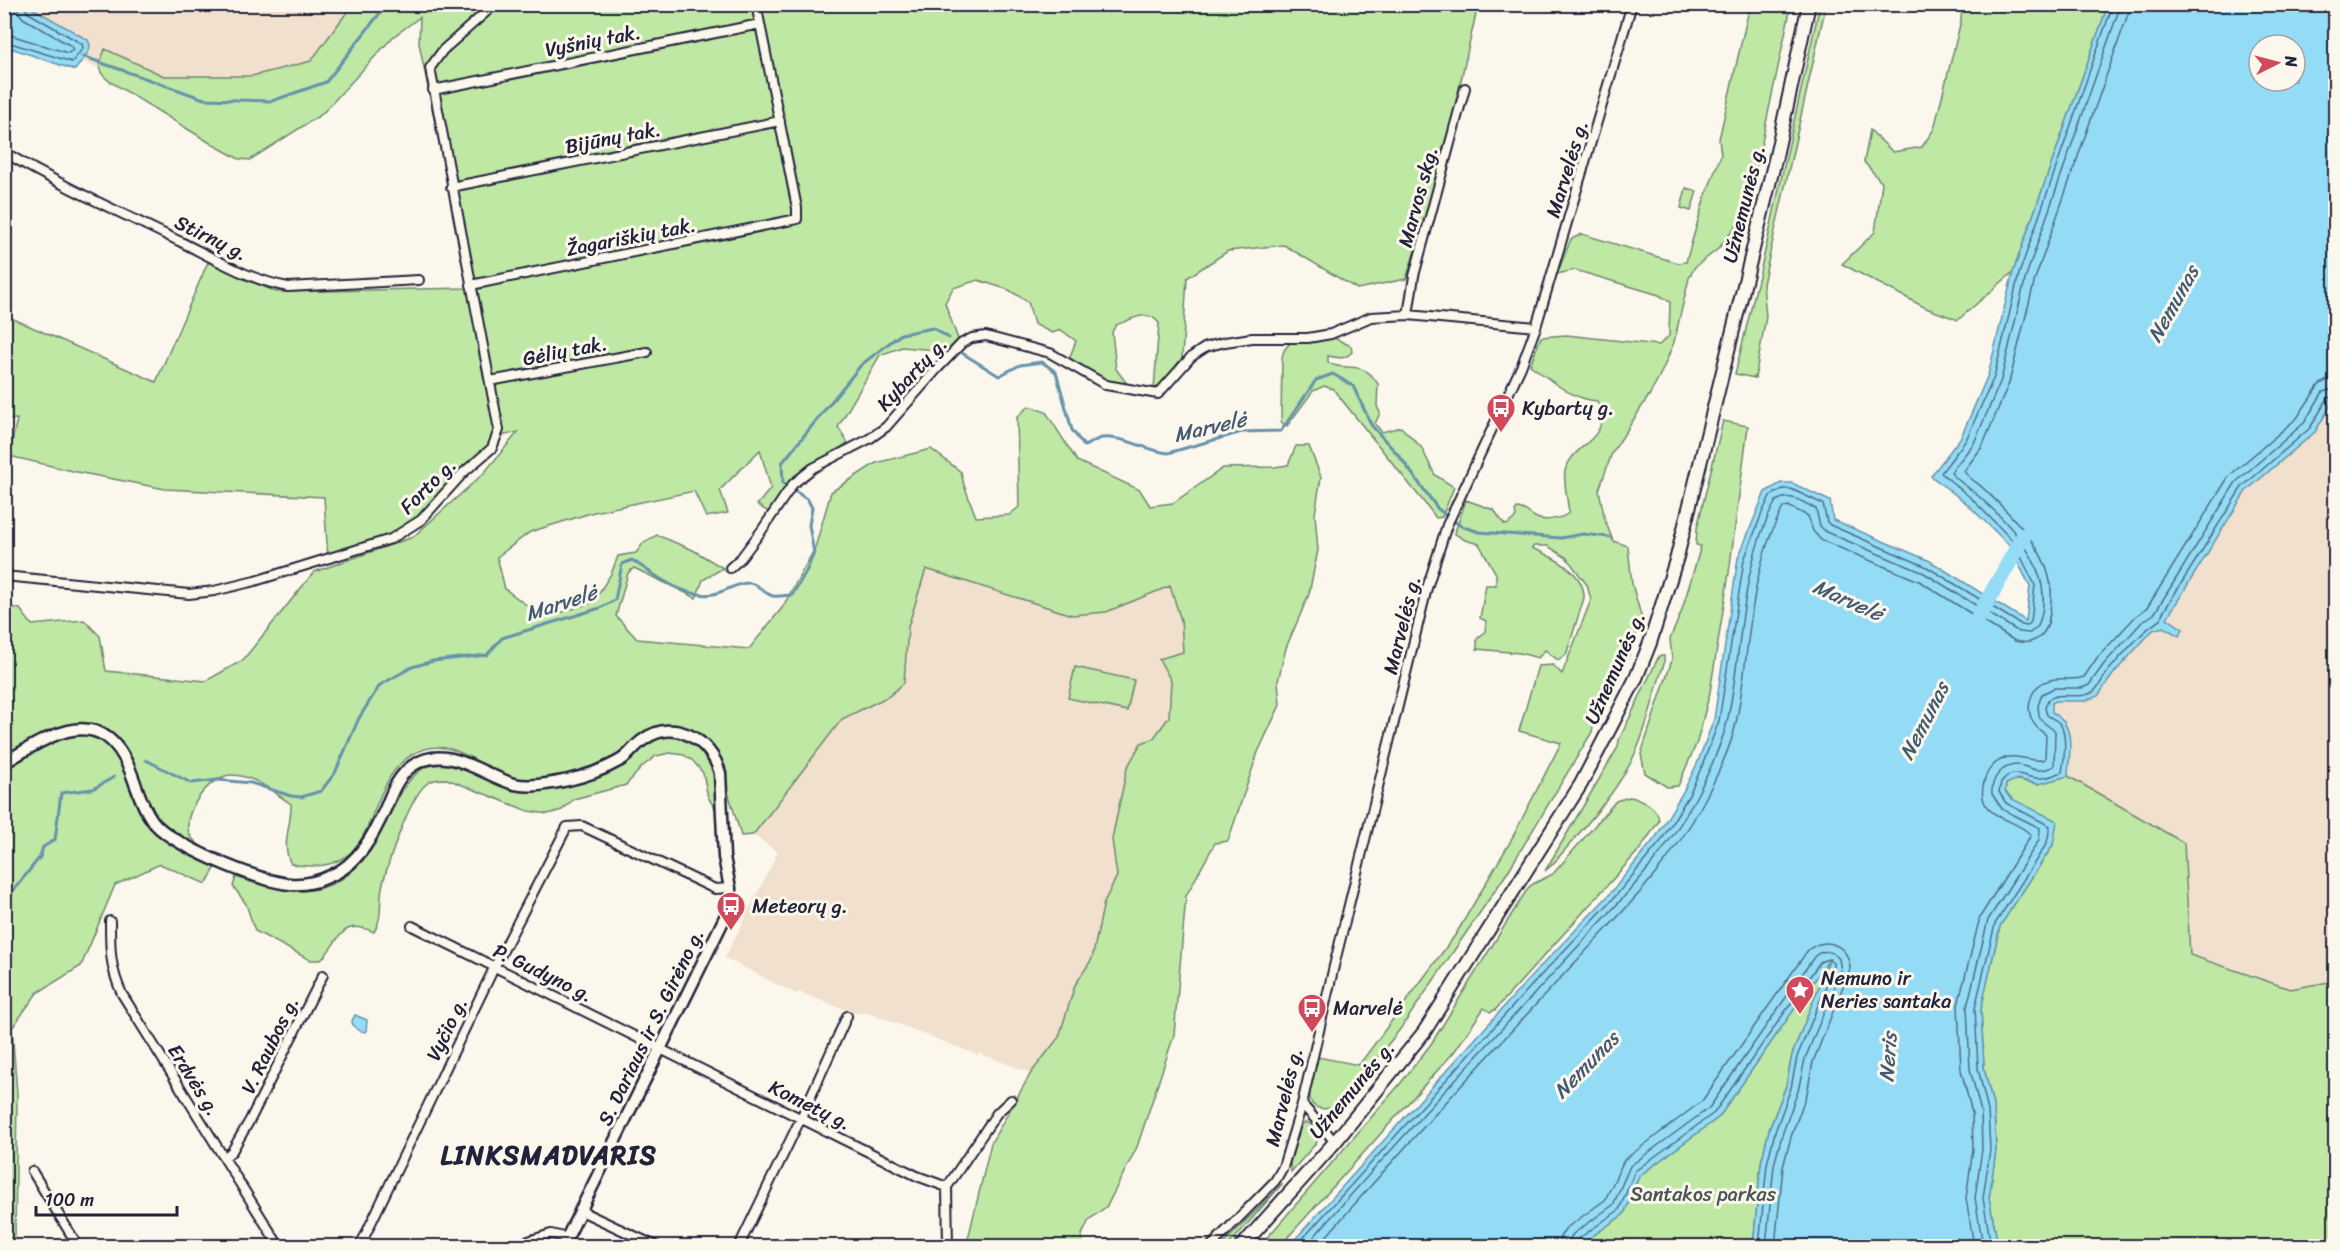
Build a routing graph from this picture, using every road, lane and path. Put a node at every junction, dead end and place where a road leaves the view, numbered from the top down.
1 (495, 4) edge
2 (756, 4) edge
3 (1632, 4) edge
4 (1809, 4) edge
5 (760, 24) junction
6 (1465, 88) dead end
7 (433, 90) junction
8 (780, 121) junction
9 (4, 152) edge
10 (451, 188) junction
11 (419, 280) dead end
12 (471, 285) junction
13 (1408, 315) junction
14 (1536, 327) junction
15 (646, 352) dead end
16 (490, 381) junction
17 (730, 568) dead end
18 (4, 576) edge
19 (4, 763) edge
20 (730, 888) junction
21 (110, 921) dead end
22 (412, 926) dead end
23 (494, 968) junction
24 (323, 975) dead end
25 (847, 1016) dead end
26 (660, 1049) junction
27 (1011, 1100) dead end
28 (1302, 1104) junction
29 (801, 1118) junction
30 (1335, 1142) junction
31 (224, 1158) junction
32 (32, 1171) dead end
33 (947, 1187) junction
34 (581, 1211) junction
35 (565, 1242) edge
36 (78, 1246) edge
37 (279, 1246) edge
38 (360, 1246) edge
39 (512, 1246) edge
40 (656, 1246) edge
41 (739, 1246) edge
42 (948, 1246) edge
43 (1211, 1246) edge
44 (1242, 1246) edge

1 - 7 street, Forto g.
2 - 5 street
3 - 14 street, Marvelės g.
4 - 30 main road, Užnemunės g.
5 - 7 street, Vyšnių tak.
5 - 8 street
6 - 13 street, Marvos skg.
7 - 10 street, Forto g.
8 - 10 street, Bijūnų tak.
8 - 12 street, Žagariškių tak.
9 - 11 street, Stirnų g.
10 - 12 street, Forto g.
12 - 16 street, Forto g.
13 - 14 street, Kybartų g.
13 - 17 street, Kybartų g.
14 - 28 street, Marvelės g.
15 - 16 street, Gėlių tak.
16 - 18 street, Forto g.
19 - 20 street, S. Dariaus ir S. Girėno g.
20 - 23 street, Vyčio g.
20 - 26 street, S. Dariaus ir S. Girėno g.
21 - 31 street, Erdvės g.
22 - 23 street, P. Gudyno g.
23 - 26 street, P. Gudyno g.
23 - 38 street, Vyčio g.
24 - 31 street, V. Raubos g.
25 - 29 street
26 - 29 street, Kometų g.
26 - 34 street, S. Dariaus ir S. Girėno g.
27 - 33 street
28 - 30 street
28 - 43 street, Marvelės g.
29 - 33 street, Kometų g.
29 - 41 street
30 - 44 main road, Užnemunės g.
31 - 37 street, Erdvės g.
32 - 36 street
33 - 42 street
34 - 35 street, S. Dariaus ir S. Girėno g.
34 - 40 street
35 - 39 street

